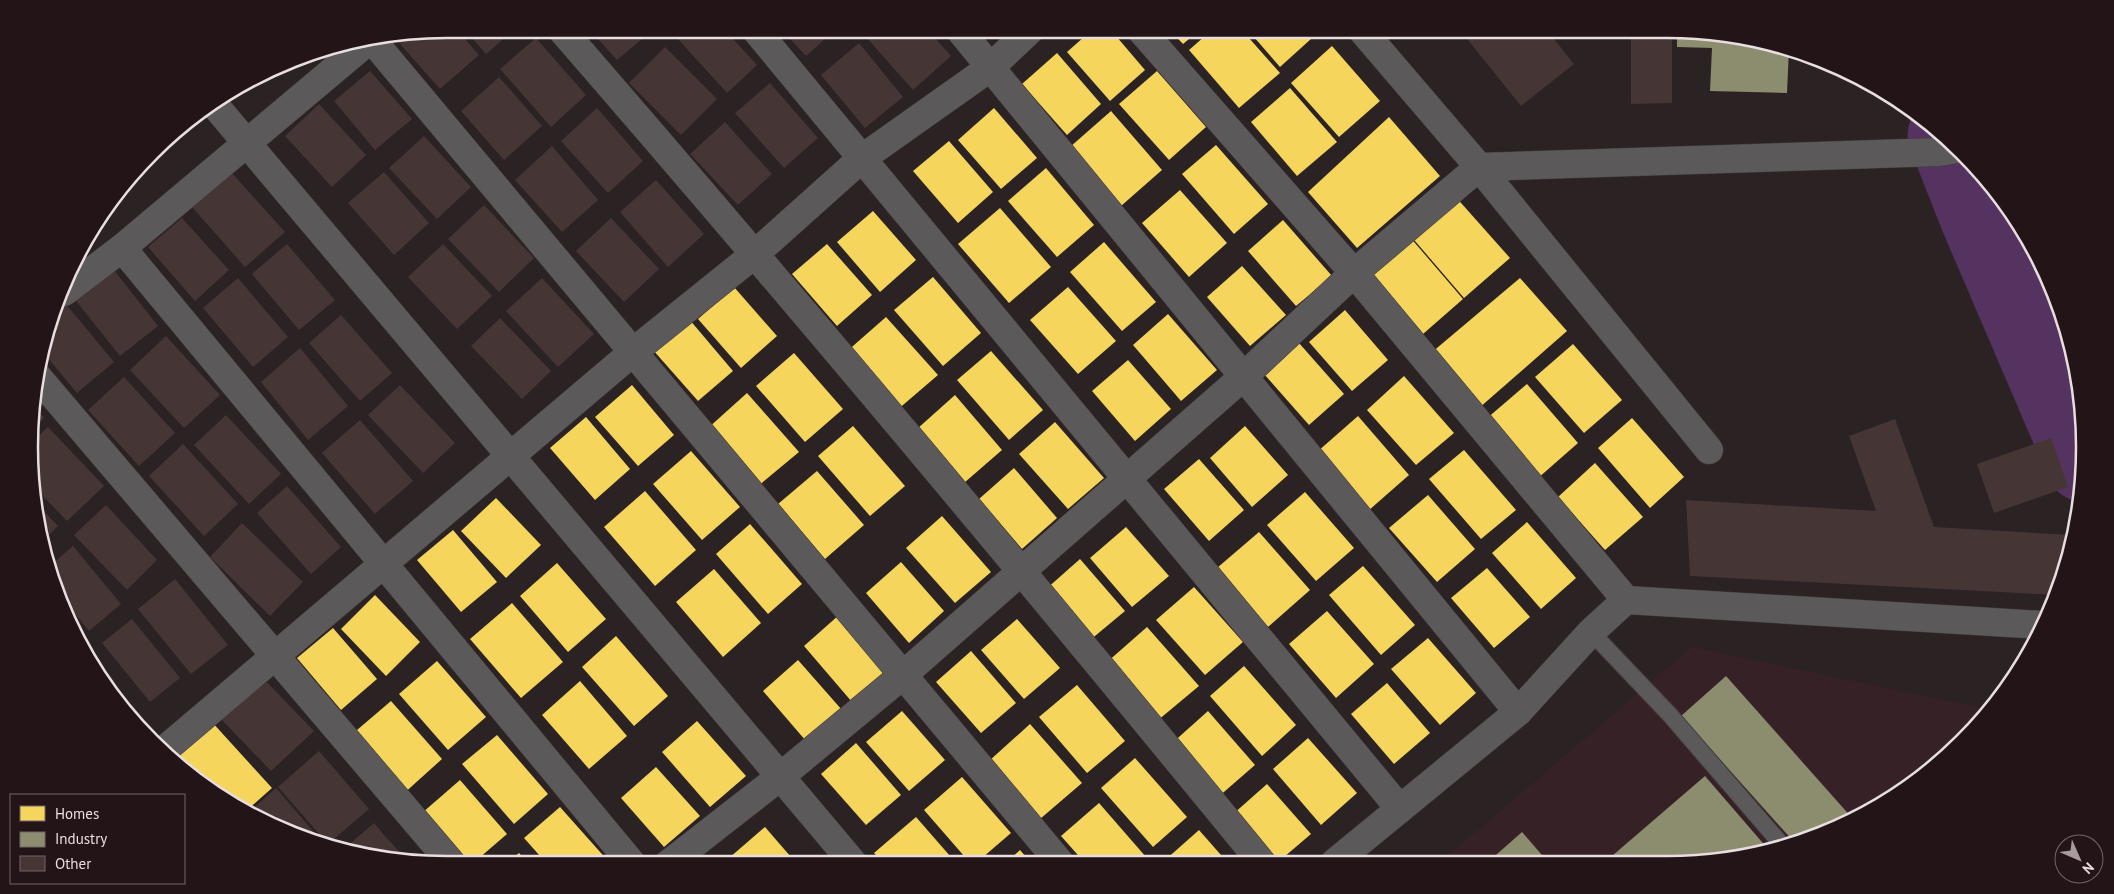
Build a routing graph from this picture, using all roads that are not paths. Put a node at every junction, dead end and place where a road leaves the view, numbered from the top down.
1 (569, 38) edge
2 (762, 38) edge
3 (967, 38) edge
4 (1022, 38) edge
5 (1148, 38) edge
6 (1369, 38) edge
7 (375, 44) edge
8 (362, 46) edge
9 (992, 67) junction
10 (217, 108) edge
11 (245, 143) junction
12 (1948, 150) edge
13 (861, 159) junction
14 (1479, 167) junction
15 (122, 248) junction
16 (756, 253) junction
17 (1354, 272) junction
18 (70, 287) edge
19 (633, 352) junction
20 (1244, 376) junction
21 (43, 383) edge
22 (1709, 450) dead end
23 (511, 456) junction
24 (1128, 479) junction
25 (384, 564) junction
26 (1022, 570) junction
27 (1626, 600) junction
28 (2036, 625) edge
29 (1590, 632) junction
30 (276, 656) junction
31 (903, 675) junction
32 (1518, 712) junction
33 (168, 747) edge
34 (781, 776) junction
35 (1400, 808) junction
36 (1779, 841) edge
37 (444, 856) edge
38 (626, 856) edge
39 (679, 856) edge
40 (847, 856) edge
41 (1054, 856) edge
42 (1256, 856) edge
43 (1342, 856) edge

1 - 16 street
2 - 13 street
3 - 9 street
4 - 9 street
5 - 17 street
6 - 14 street
7 - 19 street
8 - 11 street
9 - 13 street
9 - 20 street
10 - 11 street
11 - 15 street
11 - 23 street
12 - 14 street
13 - 16 street
13 - 24 street
14 - 17 street
14 - 22 street
15 - 18 street
15 - 25 street
16 - 19 street
16 - 26 street
17 - 20 street
17 - 27 street
19 - 23 street
19 - 31 street
20 - 24 street
20 - 32 street
21 - 30 street
23 - 25 street
23 - 34 street
24 - 26 street
24 - 35 street
25 - 30 street
25 - 38 street
26 - 31 street
26 - 42 street
27 - 28 street
27 - 29 street
29 - 32 street
29 - 36 lane
30 - 33 street
30 - 37 street
31 - 34 street
31 - 41 street
32 - 35 street
34 - 39 street
34 - 40 street
35 - 43 street

